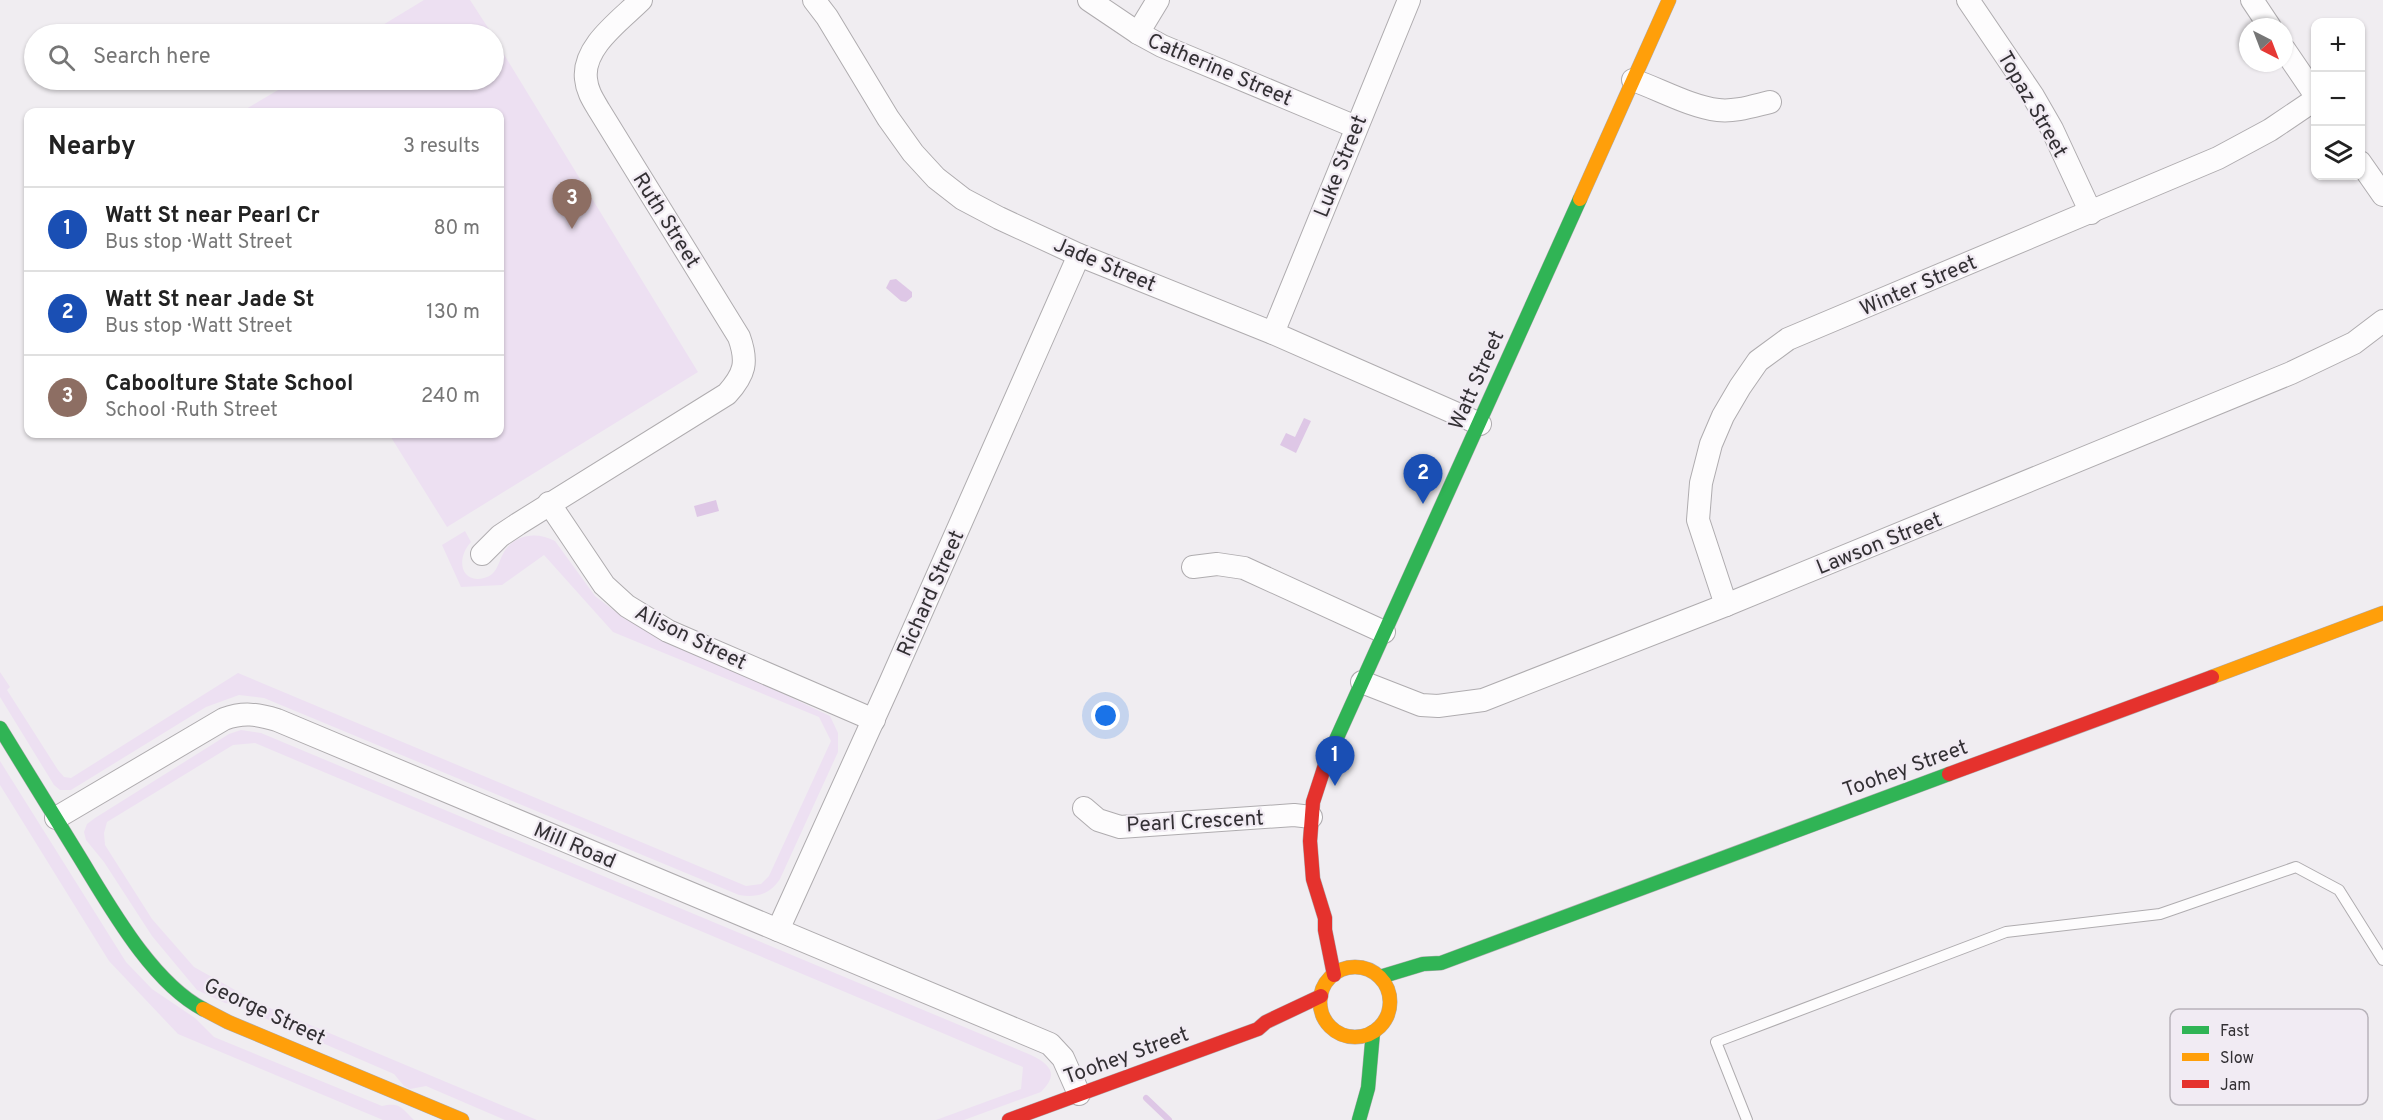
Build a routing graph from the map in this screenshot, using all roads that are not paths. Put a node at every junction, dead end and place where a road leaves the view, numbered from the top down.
1 (641, 0) edge
2 (814, 0) edge
3 (1089, 0) edge
4 (1158, 0) edge
5 (1409, 0) edge
6 (1669, 0) edge
7 (1968, 0) edge
8 (2252, 0) edge
9 (2264, 18) edge
10 (1138, 33) junction
11 (2293, 62) edge
12 (1633, 80) junction
13 (2311, 89) edge
14 (2311, 101) edge
15 (1770, 102) dead end
16 (1356, 127) junction
17 (2365, 168) edge
18 (2383, 195) edge
19 (2091, 213) junction
20 (1079, 255) junction
21 (2383, 321) edge
22 (1273, 333) junction
23 (1480, 424) junction
24 (549, 503) junction
25 (482, 554) dead end
26 (1193, 567) dead end
27 (1726, 605) junction
28 (2383, 613) edge
29 (1384, 632) junction
30 (1362, 682) junction
31 (874, 720) junction
32 (0, 728) edge
33 (1084, 808) dead end
34 (1311, 817) junction
35 (56, 818) junction
36 (1325, 918) junction
37 (778, 930) junction
38 (1342, 938) dead end
39 (2383, 960) edge
40 (1441, 963) junction
41 (1334, 975) junction
42 (1380, 977) junction
43 (1420, 980) dead end
44 (1405, 990) dead end
45 (1321, 996) junction
46 (1390, 1000) junction
47 (1258, 1029) junction
48 (1285, 1029) dead end
49 (1372, 1032) junction
50 (1354, 1079) dead end
51 (1079, 1094) junction
52 (1359, 1117) edge
53 (462, 1120) edge
54 (1009, 1120) edge
55 (1747, 1120) edge

1 - 24 street, Ruth Street
2 - 20 street, Jade Street
3 - 10 street, Catherine Street
4 - 10 street
5 - 16 street, Luke Street
6 - 12 street, Watt Street
7 - 19 street, Topaz Street
8 - 9 street
10 - 16 street, Catherine Street
11 - 13 street
12 - 15 street
12 - 23 street, Watt Street
14 - 19 street, Winter Street
16 - 22 street, Luke Street
17 - 18 street
19 - 27 street, Winter Street
20 - 22 street, Jade Street
20 - 31 street, Richard Street
21 - 27 street, Lawson Street
22 - 23 street, Jade Street
23 - 29 street, Watt Street
24 - 25 street, Ruth Street
24 - 31 street, Alison Street
26 - 29 street
27 - 30 street, Lawson Street
28 - 40 street, Toohey Street
29 - 30 street, Watt Street
30 - 34 street, Watt Street
31 - 37 street, Richard Street
32 - 35 street, George Street
33 - 34 street, Pearl Crescent
34 - 36 street, Watt Street
35 - 37 street, Mill Road
35 - 53 street, George Street
36 - 38 street, Watt Street
36 - 41 street, Watt Street
37 - 51 street, Mill Road
39 - 55 lane
40 - 42 street, Toohey Street
40 - 43 street, Toohey Street
41 - 42 street
41 - 45 street
42 - 46 street
44 - 46 street
45 - 47 street, Toohey Street
45 - 49 street
46 - 49 street
47 - 48 street, Toohey Street
47 - 51 street, Toohey Street
49 - 52 street
50 - 52 street
51 - 54 street, Toohey Street

